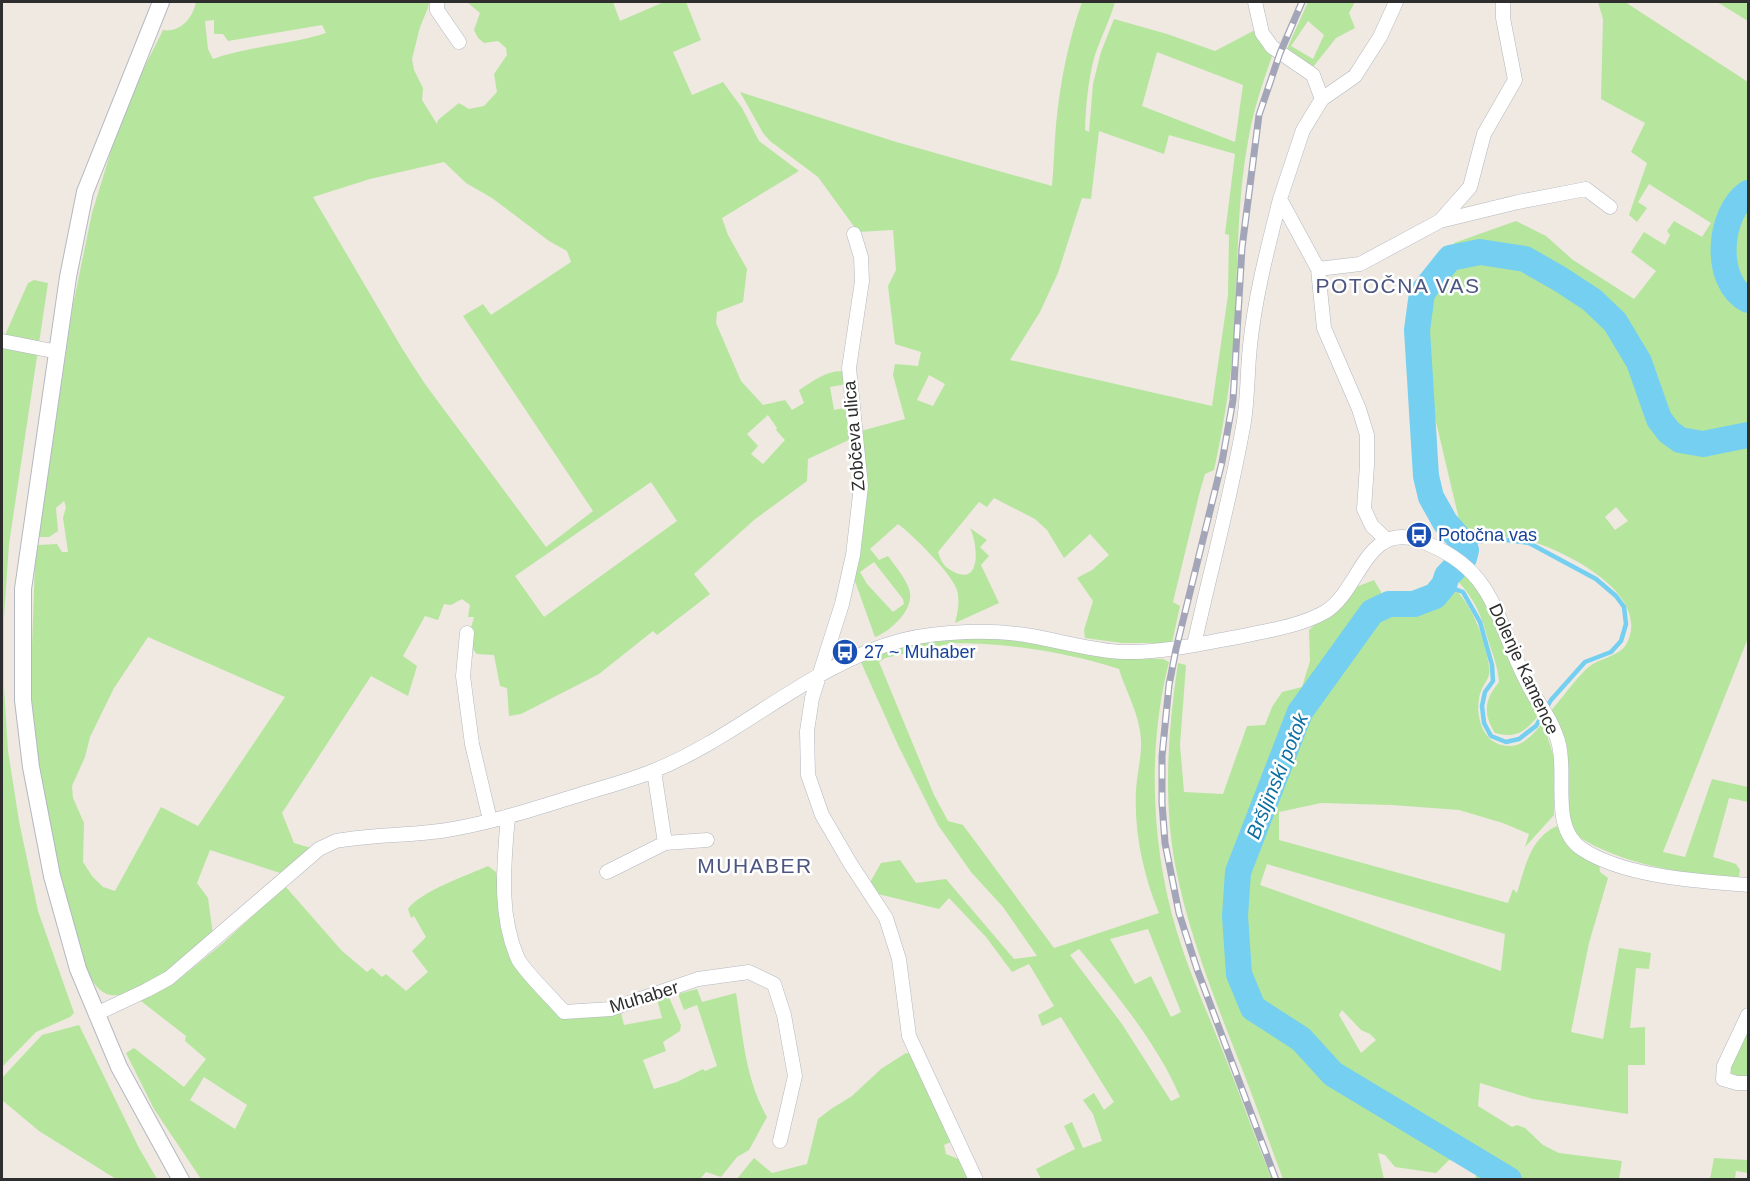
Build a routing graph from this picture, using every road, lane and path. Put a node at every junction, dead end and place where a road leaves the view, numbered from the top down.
1 (160, 2) edge
2 (437, 2) edge
3 (1255, 2) edge
4 (1396, 2) edge
5 (1503, 2) edge
6 (459, 42) dead end
7 (1322, 99) junction
8 (1280, 199) junction
9 (1610, 207) dead end
10 (1440, 221) junction
11 (854, 234) dead end
12 (1318, 269) junction
13 (2, 341) edge
14 (58, 352) junction
15 (1386, 539) junction
16 (467, 633) dead end
17 (1194, 645) junction
18 (822, 672) junction
19 (654, 771) junction
20 (508, 816) junction
21 (490, 820) junction
22 (707, 840) dead end
23 (665, 843) junction
24 (607, 872) dead end
25 (1749, 885) edge
26 (96, 1014) junction
27 (1749, 1015) edge
28 (1749, 1083) edge
29 (780, 1141) dead end
30 (181, 1179) edge
31 (976, 1179) edge

1 - 14 street
2 - 6 street
3 - 7 street
4 - 7 street
5 - 10 street
7 - 8 street
8 - 12 street
8 - 17 street
9 - 10 street
10 - 12 street
11 - 18 street, Zobčeva ulica
12 - 15 street
13 - 14 street
14 - 26 street
15 - 17 street
15 - 25 street, Dolenje Kamence
16 - 21 street
17 - 18 street
18 - 19 street
18 - 31 street
19 - 20 street
19 - 23 street
20 - 21 street
20 - 29 street, Muhaber
21 - 26 street
22 - 23 street
23 - 24 street
26 - 30 street
27 - 28 street

